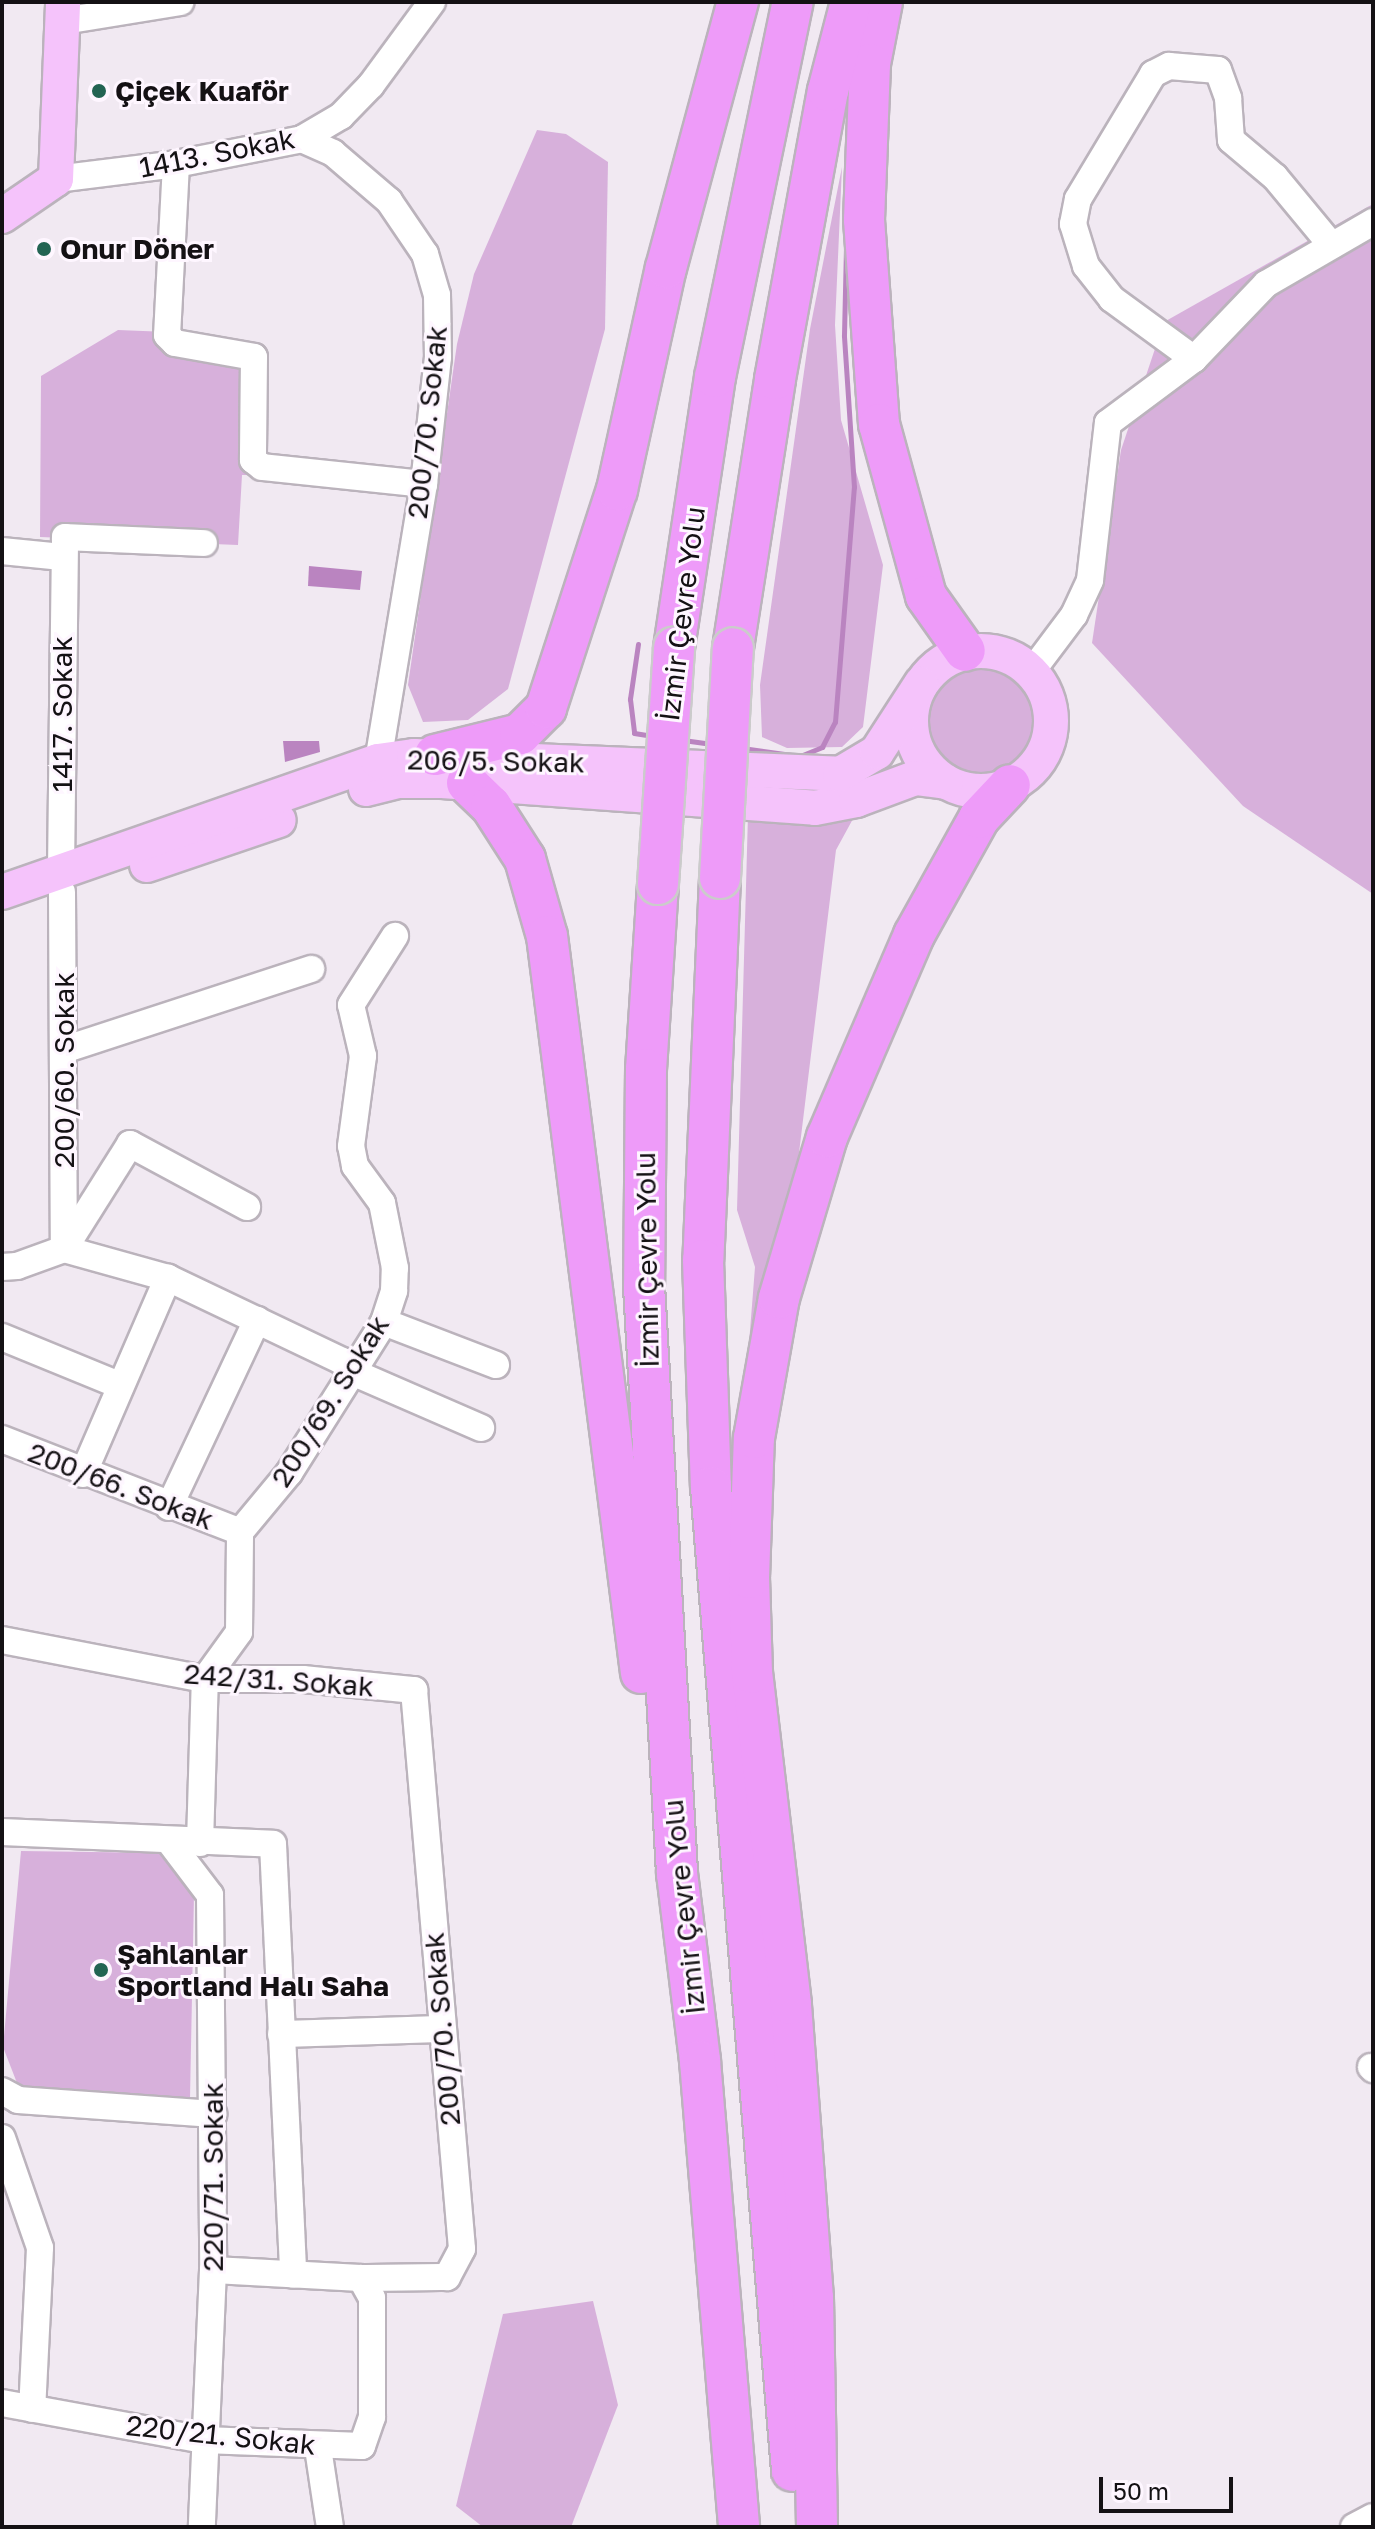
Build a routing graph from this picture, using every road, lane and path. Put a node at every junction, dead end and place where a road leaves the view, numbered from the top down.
1 (180, 2) edge
2 (432, 2) edge
3 (738, 2) edge
4 (793, 2) edge
5 (851, 2) edge
6 (882, 2) edge
7 (63, 11) edge
8 (302, 139) junction
9 (176, 164) junction
10 (56, 179) junction
11 (2, 216) edge
12 (1373, 222) edge
13 (1332, 246) junction
14 (1194, 359) junction
15 (424, 484) junction
16 (204, 543) dead end
17 (2, 551) edge
18 (62, 557) junction
19 (965, 651) junction
20 (1032, 671) junction
21 (921, 684) junction
22 (435, 755) junction
23 (378, 761) junction
24 (946, 782) junction
25 (467, 783) junction
26 (1010, 785) junction
27 (62, 881) junction
28 (2, 892) edge
29 (2, 913) edge
30 (395, 936) dead end
31 (311, 969) dead end
32 (66, 1049) junction
33 (247, 1207) dead end
34 (64, 1249) junction
35 (2, 1267) edge
36 (168, 1278) junction
37 (257, 1320) junction
38 (384, 1322) junction
39 (2, 1337) edge
40 (496, 1365) dead end
41 (350, 1371) junction
42 (119, 1385) junction
43 (481, 1428) dead end
44 (2, 1439) edge
45 (83, 1474) junction
46 (169, 1507) junction
47 (240, 1532) junction
48 (2, 1640) edge
49 (205, 1679) junction
50 (414, 1690) joint
51 (2, 1837) edge
52 (169, 1841) junction
53 (200, 1843) junction
54 (677, 1873) junction
55 (442, 2029) junction
56 (281, 2034) junction
57 (2, 2091) edge
58 (213, 2114) junction
59 (2, 2138) edge
60 (213, 2270) junction
61 (293, 2275) junction
62 (361, 2278) junction
63 (2, 2403) edge
64 (32, 2409) junction
65 (204, 2440) junction
66 (318, 2448) junction
67 (1373, 2517) edge
68 (202, 2527) edge
69 (330, 2527) edge
70 (739, 2527) edge
71 (796, 2527) edge
72 (817, 2527) edge
73 (1354, 2527) edge

1 - 7 street
2 - 8 street, 1413. Sokak
3 - 22 highway
4 - 54 highway, İzmir Çevre Yolu, bridge
5 - 71 highway, İzmir Çevre Yolu, bridge
6 - 19 highway
7 - 10 main road
8 - 9 street, 1413. Sokak
8 - 15 street, 200/70. Sokak
9 - 10 street, 1413. Sokak
9 - 15 street
10 - 11 main road, 1413. Sokak
12 - 13 street
13 - 14 street
13 - 14 street
14 - 20 street
15 - 23 street, 200/70. Sokak
16 - 18 street
17 - 18 street
18 - 27 street, 1417. Sokak
19 - 20 main road
19 - 21 main road
20 - 26 main road
21 - 22 main road, 206/5. Sokak
21 - 24 main road
22 - 23 main road, 206/5. Sokak
23 - 27 main road, 206/5. Sokak
24 - 25 main road, 206/5. Sokak
24 - 26 main road
25 - 27 main road, 206/5. Sokak
25 - 54 highway
26 - 72 highway
27 - 28 main road, 206/5. Sokak
27 - 29 main road, 206/5. Sokak
27 - 32 street, 200/60. Sokak
30 - 38 street, 200/69. Sokak
31 - 32 street
32 - 34 street, 200/60. Sokak
33 - 34 street
34 - 35 street
34 - 36 street
36 - 37 street
36 - 42 street
37 - 41 street
37 - 46 street
38 - 40 street
38 - 41 street, 200/69. Sokak
39 - 42 street
41 - 43 street
41 - 47 street, 200/69. Sokak
42 - 45 street
44 - 45 street, 200/66. Sokak
45 - 46 street, 200/66. Sokak
46 - 47 street, 200/66. Sokak
47 - 49 street
48 - 49 street, 242/31. Sokak
49 - 50 street, 242/31. Sokak
49 - 53 street
50 - 55 street, 200/70. Sokak
51 - 52 street
52 - 53 street
52 - 58 street, 220/71. Sokak
53 - 56 street
54 - 70 highway, İzmir Çevre Yolu
55 - 56 street
55 - 62 street, 200/70. Sokak
56 - 61 street
57 - 58 street
58 - 60 street, 220/71. Sokak
59 - 64 street
60 - 61 street
60 - 65 street, 220/71. Sokak
61 - 62 street
62 - 66 street, 220/21. Sokak
63 - 64 street, 220/21. Sokak
64 - 65 street, 220/21. Sokak
65 - 66 street, 220/21. Sokak
65 - 68 street, 220/71. Sokak
66 - 69 street
67 - 73 street

